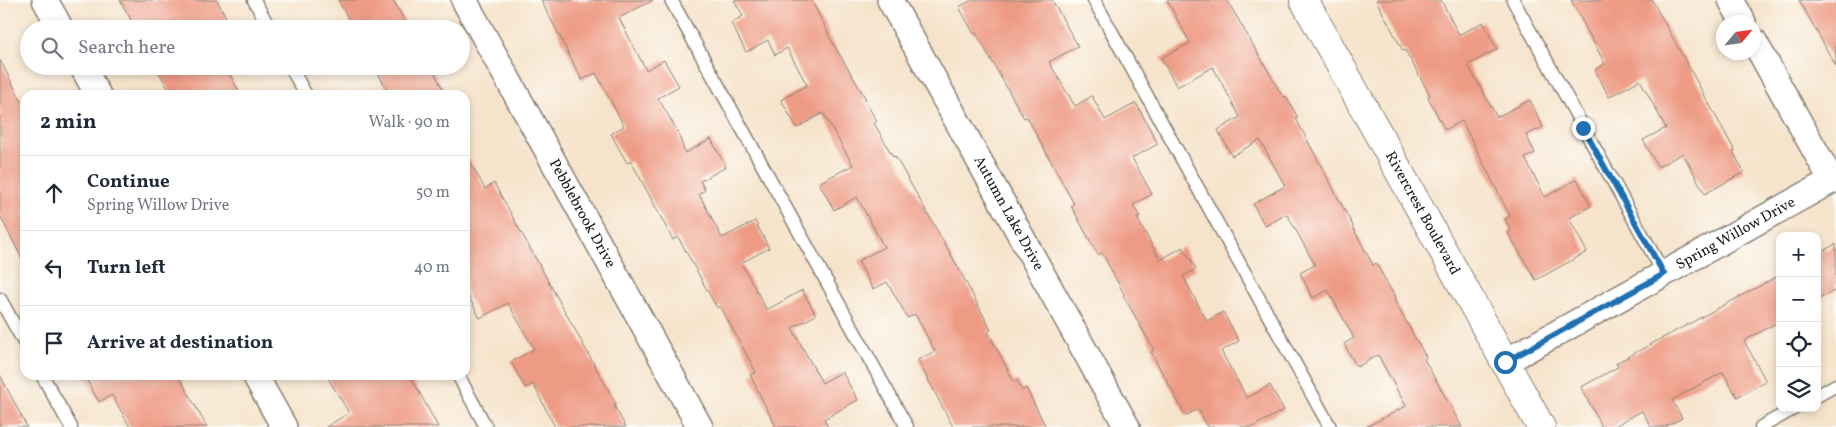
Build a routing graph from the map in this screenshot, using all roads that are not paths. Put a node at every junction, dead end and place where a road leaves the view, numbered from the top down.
1 (45, 0) edge
2 (254, 0) edge
3 (464, 0) edge
4 (671, 0) edge
5 (890, 0) edge
6 (1094, 0) edge
7 (1304, 0) edge
8 (1513, 0) edge
9 (1731, 0) edge
10 (1739, 15) edge
11 (56, 20) edge
12 (265, 20) edge
13 (1761, 52) edge
14 (87, 75) edge
15 (295, 75) edge
16 (95, 90) edge
17 (303, 90) edge
18 (1834, 180) edge
19 (1664, 274) junction
20 (0, 299) edge
21 (20, 335) edge
22 (1505, 362) junction
23 (45, 380) edge
24 (258, 380) edge
25 (461, 380) edge
26 (1836, 386) edge
27 (1821, 394) edge
28 (1788, 412) edge
29 (71, 427) edge
30 (284, 427) edge
31 (486, 427) edge
32 (700, 427) edge
33 (907, 427) edge
34 (1127, 427) edge
35 (1330, 427) edge
36 (1541, 427) edge
37 (1761, 427) edge

1 - 11 street
2 - 12 lane
3 - 32 street, Pebblebrook Drive
4 - 33 lane
5 - 34 street, Autumn Lake Drive
6 - 35 lane
7 - 22 street, Rivercrest Boulevard
8 - 19 lane
9 - 10 street
13 - 18 street
14 - 16 street
15 - 17 lane
18 - 19 street, Spring Willow Drive
19 - 22 street, Spring Willow Drive
20 - 21 lane
22 - 36 street, Rivercrest Boulevard
23 - 29 lane
24 - 30 street
25 - 31 lane
26 - 27 lane
28 - 37 lane

